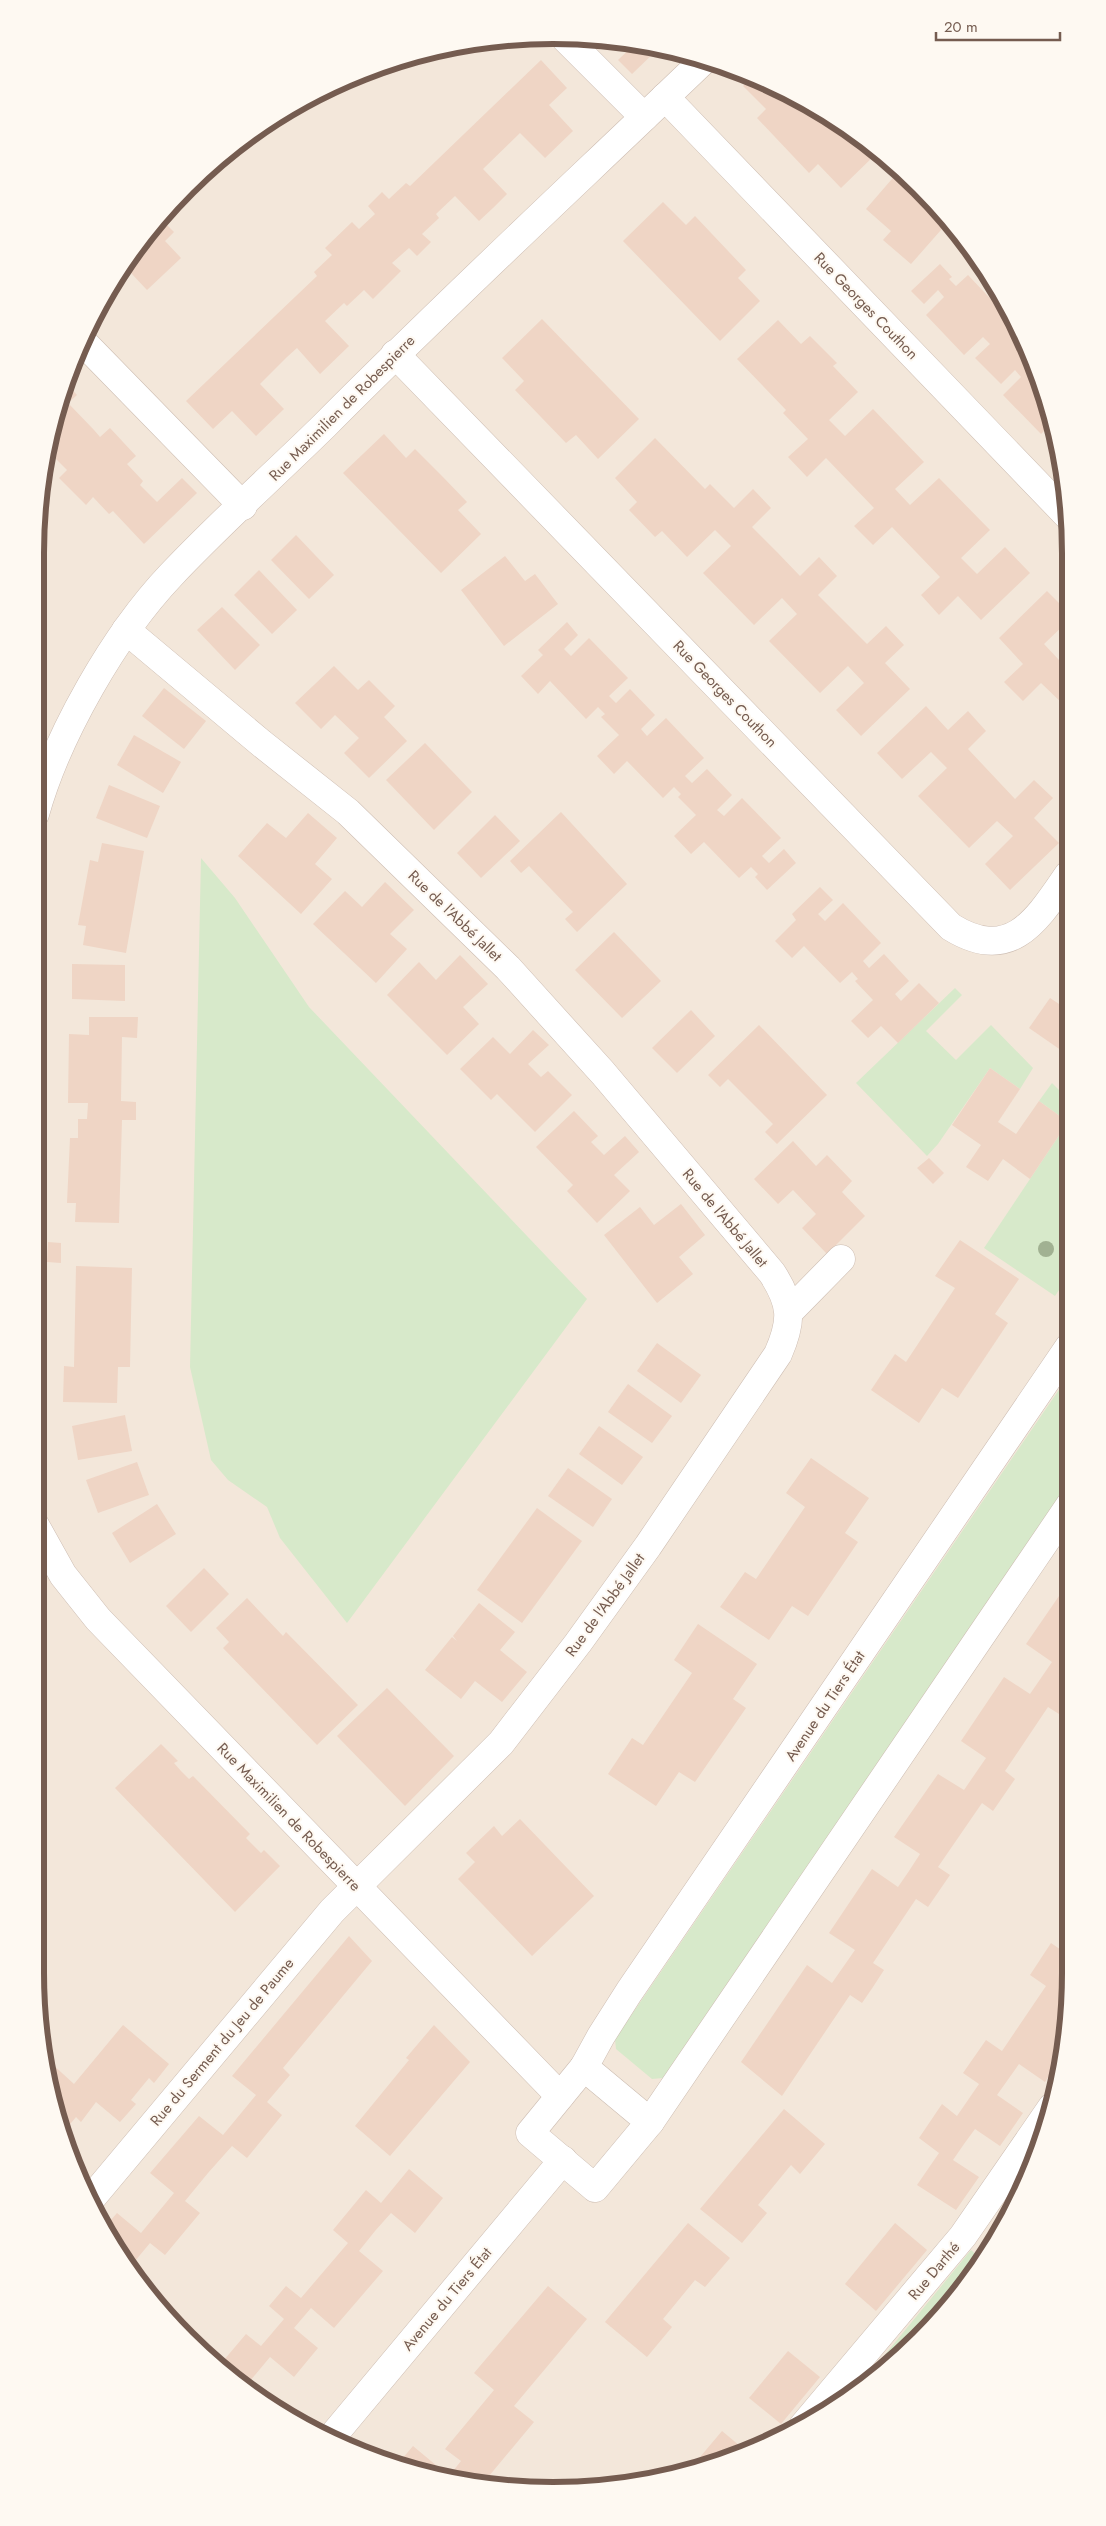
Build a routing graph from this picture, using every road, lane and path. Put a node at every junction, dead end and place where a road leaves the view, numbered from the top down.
1 (573, 45) edge
2 (699, 65) edge
3 (665, 98) junction
4 (644, 117) junction
5 (88, 347) edge
6 (395, 354) junction
7 (243, 506) junction
8 (1060, 508) edge
9 (126, 630) junction
10 (44, 788) edge
11 (1062, 885) edge
12 (841, 1259) dead end
13 (790, 1311) junction
14 (1062, 1357) edge
15 (1062, 1517) edge
16 (44, 1541) edge
17 (357, 1888) junction
18 (584, 2067) junction
19 (560, 2096) junction
20 (650, 2122) junction
21 (1038, 2127) edge
22 (563, 2160) junction
23 (95, 2195) edge
24 (819, 2407) edge
25 (335, 2433) edge

1 - 4 street
2 - 3 street, Rue Maximilien de Robespierre
3 - 4 street, Rue Maximilien de Robespierre
3 - 8 street, Rue Georges Couthon
4 - 6 street, Rue Maximilien de Robespierre
5 - 7 street
6 - 7 street, Rue Maximilien de Robespierre
6 - 11 street, Rue Georges Couthon
7 - 9 street, Rue Maximilien de Robespierre
9 - 10 street, Rue Maximilien de Robespierre
9 - 13 street, Rue de l'Abbé Jallet
12 - 13 street
13 - 17 street, Rue de l'Abbé Jallet
14 - 18 street, Avenue du Tiers État
15 - 20 street
16 - 17 street, Rue Maximilien de Robespierre
17 - 19 street, Rue Maximilien de Robespierre
17 - 23 street, Rue du Serment du Jeu de Paume
18 - 19 street, Avenue du Tiers État
18 - 20 street
19 - 22 street, Avenue du Tiers État
20 - 22 street
21 - 24 street, Rue Darthé
22 - 25 street, Avenue du Tiers État

